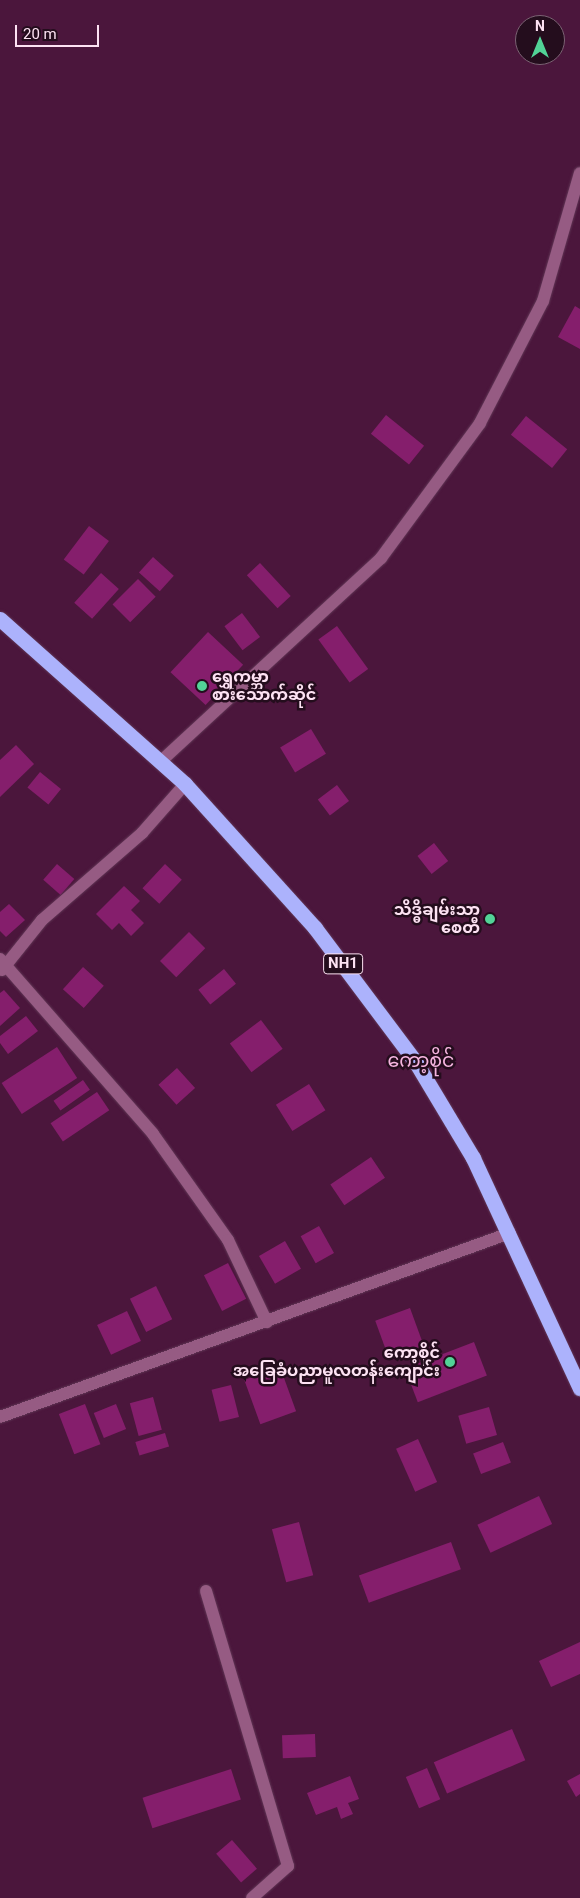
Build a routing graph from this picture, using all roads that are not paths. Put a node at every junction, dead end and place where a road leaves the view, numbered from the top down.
1 (580, 173) edge
2 (0, 619) edge
3 (160, 762) junction
4 (185, 784) junction
5 (2, 965) edge
6 (510, 1233) junction
7 (267, 1322) junction
8 (580, 1388) edge
9 (0, 1416) edge
10 (206, 1591) dead end
11 (252, 1898) edge

1 - 3 street
2 - 3 highway, NH1
3 - 4 highway, NH1
4 - 5 street
4 - 6 highway, NH1
5 - 7 street
6 - 7 street
6 - 8 highway, NH1
7 - 9 street
10 - 11 street

